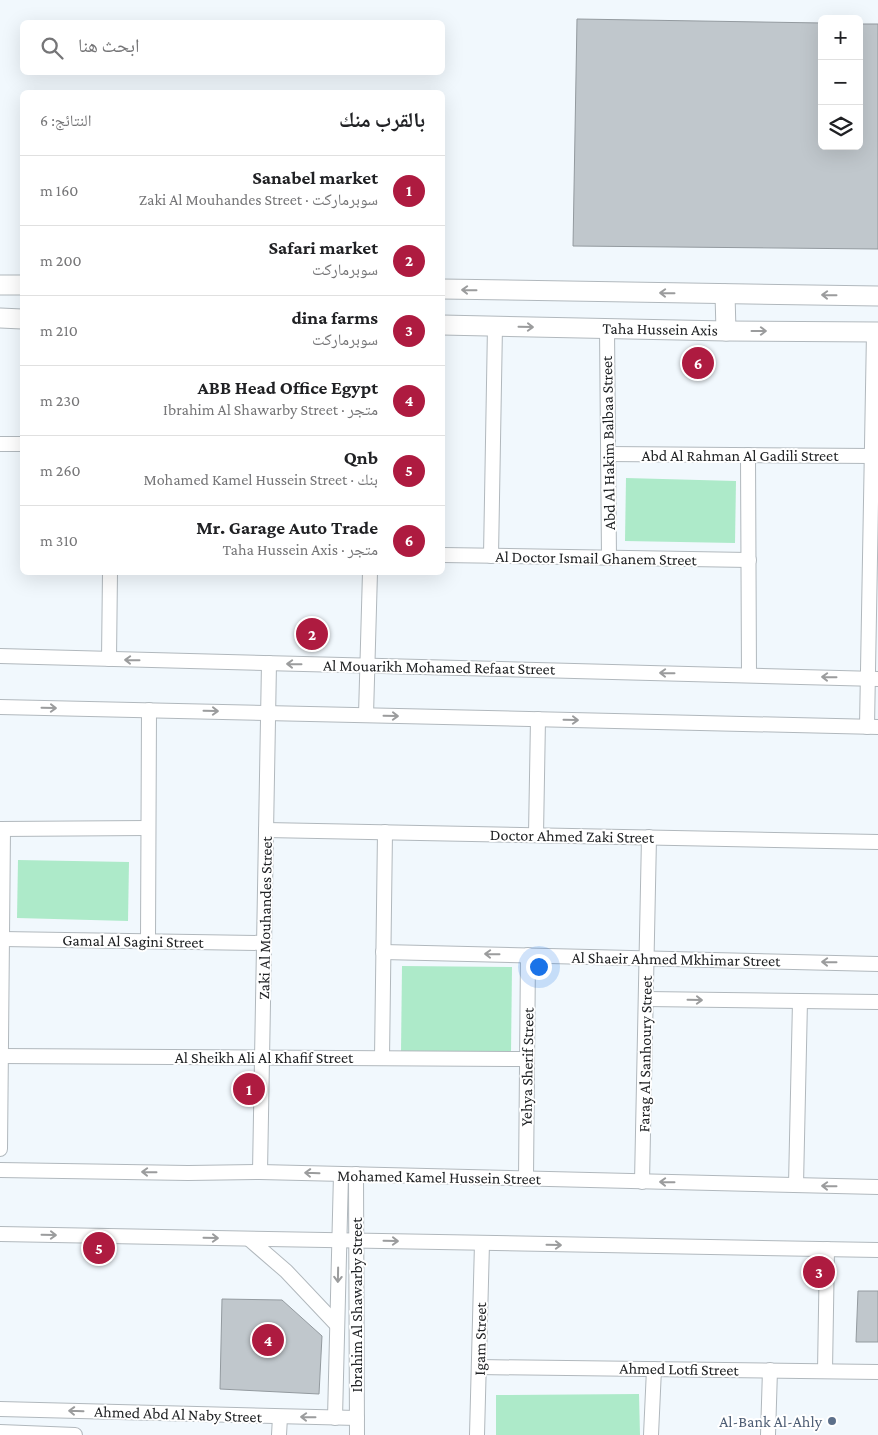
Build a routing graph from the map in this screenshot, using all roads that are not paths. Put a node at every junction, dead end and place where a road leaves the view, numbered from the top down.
1 (20, 285) edge
2 (0, 286) edge
3 (445, 290) edge
4 (725, 294) junction
5 (878, 296) edge
6 (0, 318) edge
7 (20, 319) edge
8 (445, 325) edge
9 (495, 326) junction
10 (607, 328) junction
11 (726, 331) junction
12 (876, 332) edge
13 (0, 444) edge
14 (20, 444) edge
15 (608, 454) junction
16 (748, 455) junction
17 (872, 456) junction
18 (445, 556) edge
19 (491, 556) junction
20 (609, 558) junction
21 (749, 560) junction
22 (874, 564) edge
23 (110, 575) edge
24 (370, 575) edge
25 (0, 656) edge
26 (109, 659) junction
27 (269, 663) junction
28 (368, 666) junction
29 (749, 675) junction
30 (873, 678) edge
31 (0, 707) edge
32 (149, 710) junction
33 (268, 713) junction
34 (366, 715) junction
35 (538, 719) junction
36 (872, 727) edge
37 (148, 828) junction
38 (2, 829) edge
39 (266, 830) junction
40 (385, 832) junction
41 (536, 835) junction
42 (649, 837) junction
43 (878, 842) edge
44 (2, 939) junction
45 (148, 941) junction
46 (264, 943) junction
47 (383, 952) junction
48 (528, 955) junction
49 (647, 958) junction
50 (878, 964) edge
51 (646, 999) junction
52 (800, 1001) junction
53 (878, 1002) edge
54 (1, 1056) edge
55 (262, 1058) junction
56 (382, 1058) junction
57 (527, 1060) junction
58 (0, 1149) edge
59 (0, 1170) edge
60 (260, 1172) junction
61 (341, 1174) junction
62 (356, 1174) junction
63 (526, 1179) junction
64 (642, 1182) junction
65 (796, 1185) junction
66 (878, 1187) edge
67 (0, 1234) edge
68 (249, 1239) junction
69 (339, 1240) junction
70 (356, 1241) junction
71 (482, 1243) junction
72 (827, 1249) junction
73 (878, 1250) edge
74 (337, 1325) junction
75 (479, 1366) junction
76 (654, 1369) junction
77 (770, 1370) junction
78 (825, 1371) junction
79 (878, 1372) edge
80 (0, 1409) edge
81 (280, 1417) junction
82 (335, 1418) junction
83 (357, 1418) junction
84 (0, 1432) edge
85 (75, 1435) edge
86 (279, 1435) edge
87 (357, 1435) edge
88 (477, 1435) edge
89 (651, 1435) edge
90 (768, 1435) edge

1 - 2 street
4 -> 3 street
5 -> 4 street
4 - 11 street
6 - 7 street
8 - 9 street, Taha Hussein Axis
9 -> 10 street, Taha Hussein Axis
9 - 19 street
10 - 11 street, Taha Hussein Axis
10 - 15 street, Abd Al Hakim Balbaa Street
11 -> 12 street, Taha Hussein Axis
12 - 17 street
13 - 14 street
15 - 16 street, Abd Al Rahman Al Gadili Street
15 - 20 street, Abd Al Hakim Balbaa Street
16 - 17 street, Abd Al Rahman Al Gadili Street
16 - 21 street
17 - 22 street
18 - 19 street, Al Doctor Ismail Ghanem Street
19 - 20 street, Al Doctor Ismail Ghanem Street
20 - 21 street, Al Doctor Ismail Ghanem Street
21 - 29 street
22 - 30 street
23 - 26 street
24 - 28 street
25 - 26 street, Al Mouarikh Mohamed Refaat Street
27 -> 26 street, Al Mouarikh Mohamed Refaat Street
28 -> 27 street, Al Mouarikh Mohamed Refaat Street
27 - 33 street, Zaki Al Mouhandes Street
29 -> 28 street, Al Mouarikh Mohamed Refaat Street
28 - 34 street
30 -> 29 street, Al Mouarikh Mohamed Refaat Street
30 - 36 street
31 -> 32 street
32 -> 33 street
32 - 37 street
33 - 34 street
33 - 39 street, Zaki Al Mouhandes Street
34 -> 35 street
35 -> 36 street
35 - 41 street
37 - 38 street
37 - 45 street
38 - 44 street
39 - 40 street, Doctor Ahmed Zaki Street
39 - 46 street, Zaki Al Mouhandes Street
40 - 41 street, Doctor Ahmed Zaki Street
40 - 47 street
41 - 42 street, Doctor Ahmed Zaki Street
42 - 43 street, Doctor Ahmed Zaki Street
42 - 49 street, Farag Al Sanhoury Street
44 - 45 street, Gamal Al Sagini Street
44 - 54 street
45 - 46 street, Gamal Al Sagini Street
46 - 55 street, Zaki Al Mouhandes Street
48 -> 47 street, Al Shaeir Ahmed Mkhimar Street
47 - 56 street
48 - 49 street, Al Shaeir Ahmed Mkhimar Street
48 - 57 street, Yehya Sherif Street
50 -> 49 street, Al Shaeir Ahmed Mkhimar Street
49 - 51 street, Farag Al Sanhoury Street
51 -> 52 street
51 - 64 street, Farag Al Sanhoury Street
52 - 53 street
52 - 65 street
54 - 55 street, Al Sheikh Ali Al Khafif Street
54 - 58 street
55 - 56 street, Al Sheikh Ali Al Khafif Street
55 - 60 street, Zaki Al Mouhandes Street
56 - 57 street, Al Sheikh Ali Al Khafif Street
57 - 63 street, Yehya Sherif Street
60 -> 59 street, Mohamed Kamel Hussein Street
61 -> 60 street, Mohamed Kamel Hussein Street
61 - 62 street, Mohamed Kamel Hussein Street
61 - 69 street, Ibrahim Al Shawarby Street
62 - 63 street, Mohamed Kamel Hussein Street
62 - 70 street, Ibrahim Al Shawarby Street
63 - 64 street, Mohamed Kamel Hussein Street
65 -> 64 street, Mohamed Kamel Hussein Street
66 -> 65 street, Mohamed Kamel Hussein Street
67 -> 68 street
68 - 69 street
68 - 74 street
69 - 70 street
69 -> 74 street, Ibrahim Al Shawarby Street
70 -> 71 street
70 - 83 street, Ibrahim Al Shawarby Street
71 -> 72 street
71 - 75 street, Igam Street
72 - 73 street
72 - 78 street
74 - 82 street, Ibrahim Al Shawarby Street
75 - 76 street, Ahmed Lotfi Street
75 - 88 street, Igam Street
76 - 77 street, Ahmed Lotfi Street
76 - 89 street
77 - 78 street, Ahmed Lotfi Street
77 - 90 street
78 - 79 street, Ahmed Lotfi Street
81 -> 80 street, Ahmed Abd Al Naby Street
82 -> 81 street, Ahmed Abd Al Naby Street
81 - 86 street
82 - 83 street, Ahmed Abd Al Naby Street
83 - 87 street, Ibrahim Al Shawarby Street
84 - 85 street, Ahmed Abd Al Naby Street

